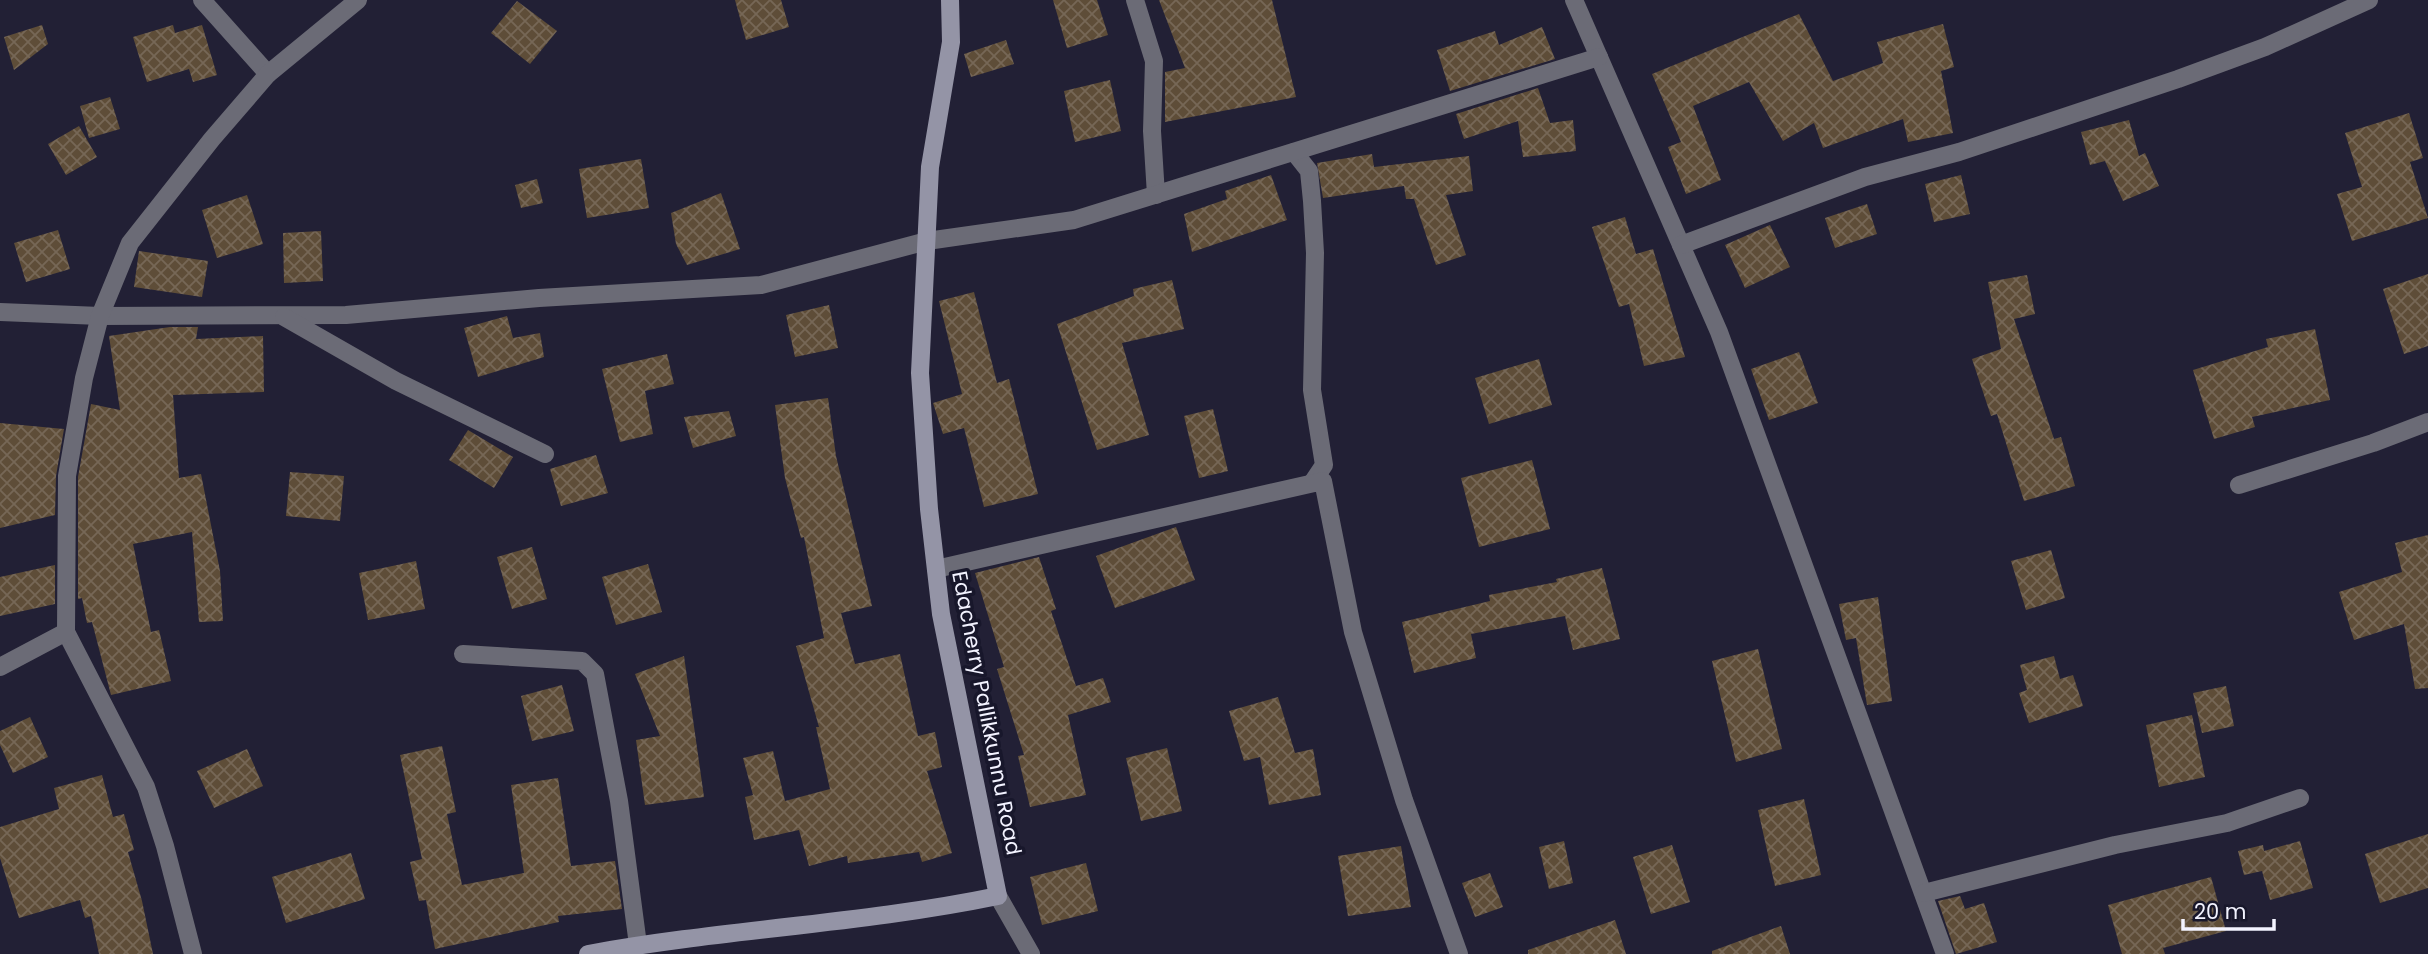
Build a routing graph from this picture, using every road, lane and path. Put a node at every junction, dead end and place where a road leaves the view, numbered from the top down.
1 (202, 0) edge
2 (358, 0) edge
3 (950, 0) edge
4 (1135, 0) edge
5 (1574, 0) edge
6 (2369, 0) edge
7 (1599, 57) junction
8 (268, 74) junction
9 (1294, 152) junction
10 (1156, 195) junction
11 (927, 240) junction
12 (1681, 245) junction
13 (0, 312) edge
14 (281, 315) junction
15 (100, 316) junction
16 (2428, 422) edge
17 (545, 454) dead end
18 (1312, 483) junction
19 (2239, 485) dead end
20 (936, 569) junction
21 (66, 632) junction
22 (463, 654) dead end
23 (0, 667) edge
24 (2300, 798) dead end
25 (1924, 893) junction
26 (998, 896) junction
27 (638, 944) junction
28 (193, 954) edge
29 (588, 954) edge
30 (1031, 954) edge
31 (1459, 954) edge
32 (1945, 954) edge

1 - 8 street
2 - 8 street
3 - 11 main road, Edacherry Pallikkunnu Road
4 - 10 street
5 - 7 street
6 - 12 street
7 - 9 street
7 - 12 street
8 - 15 street
9 - 10 street
9 - 18 street
10 - 11 street
11 - 14 street
11 - 20 main road, Edacherry Pallikkunnu Road
12 - 25 street
13 - 15 street
14 - 15 street
14 - 17 street
15 - 21 street
16 - 19 street
18 - 20 street
18 - 31 street
20 - 26 main road, Edacherry Pallikkunnu Road
21 - 23 street
21 - 28 street
22 - 27 street
24 - 25 street
25 - 32 street
26 - 27 main road
26 - 30 street
27 - 29 main road

